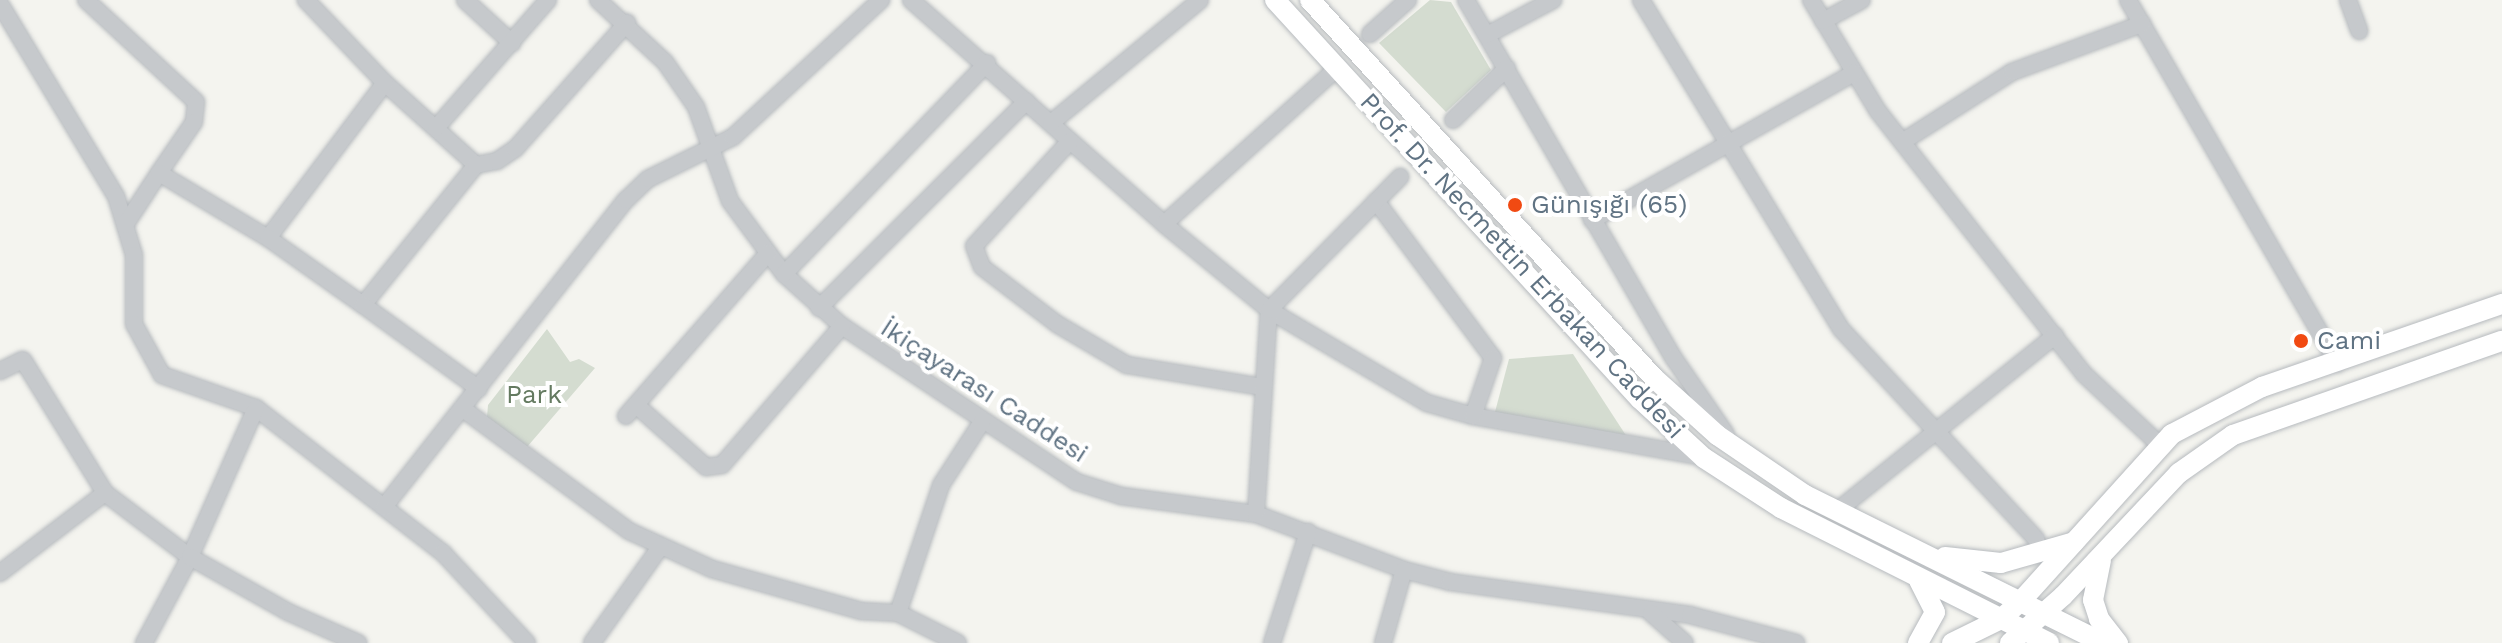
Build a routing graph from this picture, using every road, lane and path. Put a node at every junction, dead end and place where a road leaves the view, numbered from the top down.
1 (86, 0) edge
2 (306, 0) edge
3 (465, 0) edge
4 (548, 0) edge
5 (598, 0) edge
6 (881, 0) edge
7 (911, 0) edge
8 (1200, 0) edge
9 (1275, 0) edge
10 (1310, 0) edge
11 (1408, 0) edge
12 (1466, 0) edge
13 (1553, 0) edge
14 (1641, 0) edge
15 (1811, 0) edge
16 (1862, 0) edge
17 (2128, 0) edge
18 (2348, 0) edge
19 (0, 4) edge
20 (1823, 21) junction
21 (627, 23) junction
22 (2142, 24) junction
23 (2359, 31) dead end
24 (1370, 34) dead end
25 (1487, 35) junction
26 (512, 43) junction
27 (987, 63) junction
28 (1337, 68) junction
29 (1507, 68) junction
30 (1854, 73) junction
31 (385, 83) junction
32 (1027, 101) junction
33 (1453, 120) dead end
34 (1051, 123) junction
35 (436, 128) junction
36 (1070, 141) junction
37 (1902, 142) junction
38 (1726, 146) junction
39 (712, 151) junction
40 (476, 165) junction
41 (159, 173) junction
42 (1400, 177) dead end
43 (1376, 201) junction
44 (1592, 220) junction
45 (1164, 224) junction
46 (125, 225) junction
47 (268, 238) junction
48 (768, 253) junction
49 (784, 274) junction
50 (2502, 304) edge
51 (363, 305) junction
52 (819, 308) junction
53 (1269, 310) junction
54 (842, 326) junction
55 (2055, 336) junction
56 (2502, 341) edge
57 (2338, 364) junction
58 (0, 371) edge
59 (1263, 387) junction
60 (479, 389) junction
61 (256, 408) junction
62 (463, 409) junction
63 (1473, 416) junction
64 (983, 420) junction
65 (1932, 432) junction
66 (2161, 446) junction
67 (1704, 458) junction
68 (1746, 458) junction
69 (105, 493) junction
70 (384, 507) junction
71 (1837, 511) junction
72 (1256, 514) junction
73 (1308, 532) junction
74 (2036, 539) dead end
75 (2077, 541) junction
76 (2109, 544) junction
77 (661, 546) junction
78 (1923, 554) junction
79 (190, 557) junction
80 (1404, 570) junction
81 (0, 573) edge
82 (1913, 575) junction
83 (2021, 601) junction
84 (1646, 610) junction
85 (898, 613) junction
86 (2046, 613) junction
87 (2001, 619) junction
88 (2018, 638) edge
89 (519, 641) edge
90 (961, 642) edge
91 (144, 643) edge
92 (358, 643) edge
93 (592, 643) edge
94 (1272, 643) edge
95 (1383, 643) edge
96 (1685, 643) edge
97 (1796, 643) edge
98 (1918, 643) edge
99 (1952, 643) edge
100 (2049, 643) edge
101 (2103, 643) edge
102 (2118, 643) edge

1 - 41 street
2 - 31 street
3 - 26 street
4 - 26 street
5 - 21 street, İkiçayarası Caddesi
6 - 39 street
7 - 27 street
8 - 34 street
9 - 28 main road, Prof. Dr. Necmettin Erbakan Caddesi
10 - 68 main road, Prof. Dr. Necmettin Erbakan Caddesi
11 - 24 street
12 - 25 street
13 - 25 street
14 - 38 street
15 - 20 street
16 - 20 street
17 - 22 street
18 - 23 street
19 - 46 street
20 - 30 street
21 - 39 street, İkiçayarası Caddesi
21 - 40 street
22 - 37 street
22 - 57 street
25 - 29 street
26 - 35 street
27 - 32 street
27 - 49 street
28 - 45 street
28 - 67 main road, Prof. Dr. Necmettin Erbakan Caddesi
29 - 33 street
29 - 44 street
30 - 37 street
30 - 38 street
31 - 35 street
31 - 47 street
32 - 34 street
32 - 52 street
34 - 36 street
35 - 40 street
36 - 45 street
36 - 59 street
37 - 55 street
38 - 44 street
38 - 65 street
39 - 48 street, İkiçayarası Caddesi
39 - 60 street
40 - 51 street
41 - 46 street
41 - 47 street
42 - 43 street
43 - 53 street
43 - 63 street
44 - 68 street
45 - 53 street
46 - 61 street
47 - 51 street
48 - 49 street, İkiçayarası Caddesi
48 - 54 street
49 - 52 street, İkiçayarası Caddesi
50 - 57 main road
51 - 60 street
52 - 54 street, İkiçayarası Caddesi
53 - 59 street
53 - 63 street
54 - 64 street, İkiçayarası Caddesi
55 - 65 street
55 - 66 street
56 - 76 main road
57 - 66 main road
58 - 69 street
59 - 72 street
60 - 62 street
61 - 70 street
61 - 79 street
62 - 70 street
62 - 77 street
63 - 67 street
64 - 72 street, İkiçayarası Caddesi
64 - 85 street
65 - 71 street
65 - 74 street
66 - 75 main road
67 - 82 main road, Prof. Dr. Necmettin Erbakan Caddesi
68 - 71 main road, Prof. Dr. Necmettin Erbakan Caddesi
69 - 79 street
69 - 81 street
70 - 89 street
71 - 78 main road, Prof. Dr. Necmettin Erbakan Caddesi
72 - 73 street, İkiçayarası Caddesi
73 - 80 street, İkiçayarası Caddesi
73 - 94 street
75 - 78 main road
75 - 83 main road
76 - 86 main road
76 - 102 main road
77 - 85 street
77 - 93 street
78 - 83 main road, Prof. Dr. Necmettin Erbakan Caddesi
79 - 91 street
79 - 92 street
80 - 84 street, İkiçayarası Caddesi
80 - 95 street
82 - 87 main road, Prof. Dr. Necmettin Erbakan Caddesi
82 - 98 main road
83 - 86 main road, Prof. Dr. Necmettin Erbakan Caddesi
83 - 87 main road
84 - 96 street
84 - 97 street, İkiçayarası Caddesi
85 - 90 street
86 - 88 main road
86 - 101 main road, Prof. Dr. Necmettin Erbakan Caddesi
87 - 88 main road, Prof. Dr. Necmettin Erbakan Caddesi
87 - 99 main road
88 - 100 main road, Prof. Dr. Necmettin Erbakan Caddesi

